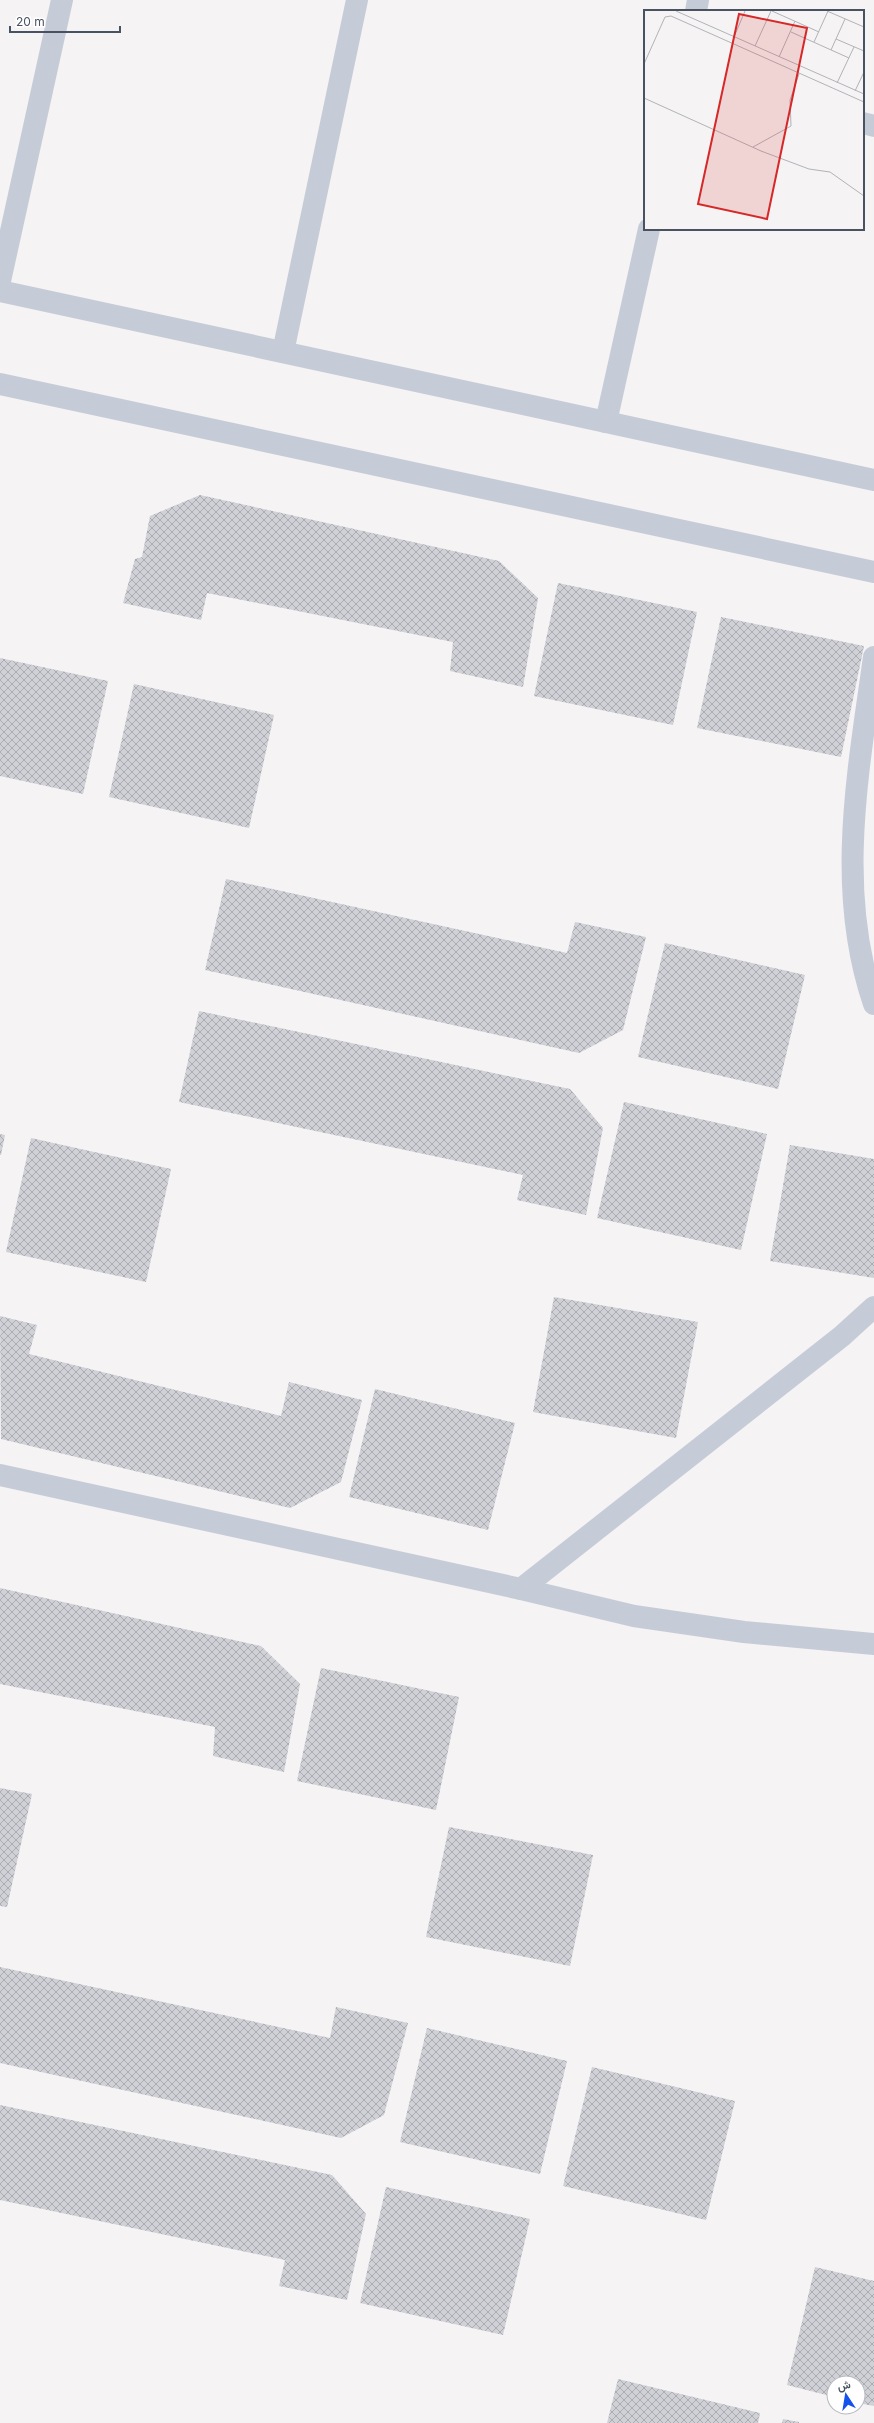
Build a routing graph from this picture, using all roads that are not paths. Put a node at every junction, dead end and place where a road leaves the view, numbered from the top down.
1 (62, 0) edge
2 (357, 0) edge
3 (698, 0) edge
4 (696, 10) edge
5 (864, 123) edge
6 (874, 126) edge
7 (649, 230) edge
8 (0, 281) edge
9 (0, 291) edge
10 (283, 352) junction
11 (0, 384) edge
12 (606, 422) junction
13 (874, 480) edge
14 (874, 572) edge
15 (874, 657) edge
16 (874, 1004) edge
17 (874, 1307) edge
18 (0, 1476) edge
19 (521, 1589) junction
20 (874, 1644) edge

1 - 8 street
2 - 10 street
3 - 4 street
5 - 6 street
7 - 12 street
9 - 10 street
10 - 12 street
11 - 14 street
12 - 13 street
15 - 16 street
17 - 19 street
18 - 19 street
19 - 20 street

